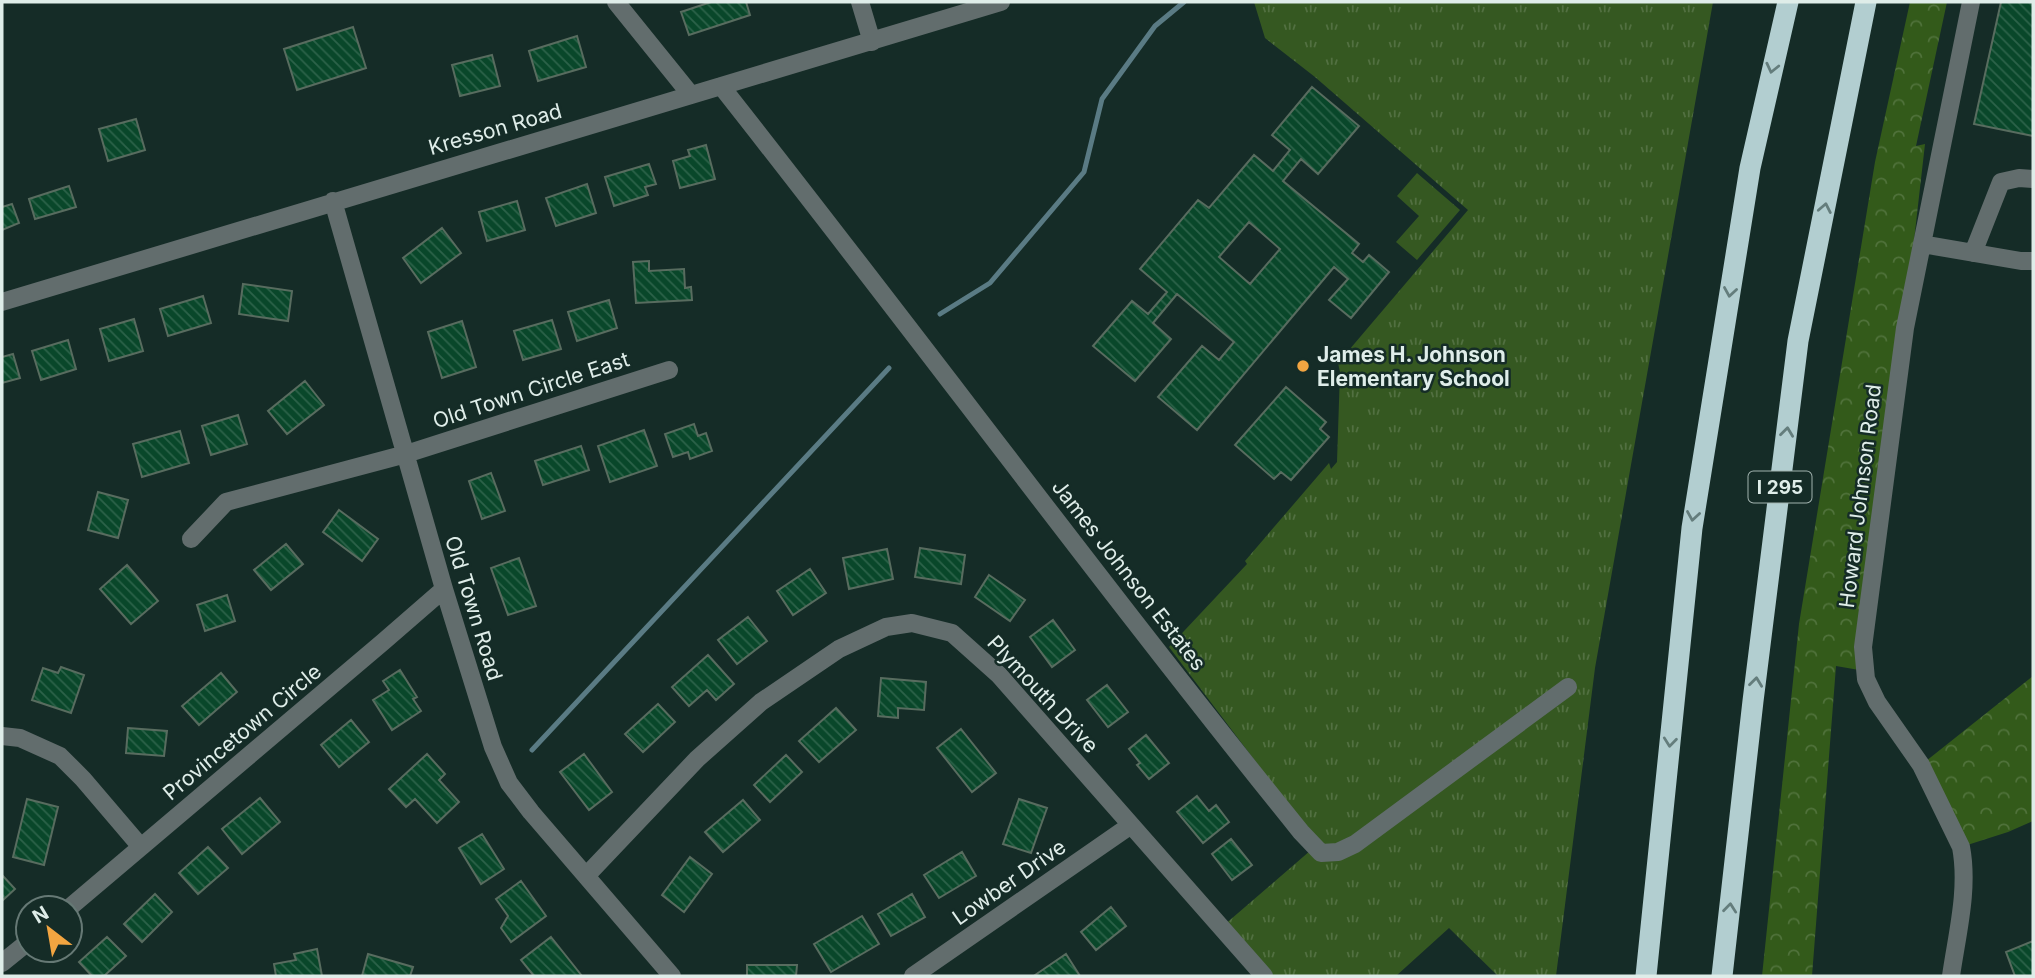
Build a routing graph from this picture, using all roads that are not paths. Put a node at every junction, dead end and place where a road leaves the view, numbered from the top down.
1 (616, 2) edge
2 (860, 2) edge
3 (1001, 2) edge
4 (1788, 2) edge
5 (1866, 2) edge
6 (1971, 2) edge
7 (872, 41) junction
8 (721, 86) junction
9 (691, 95) junction
10 (2033, 178) edge
11 (333, 201) junction
12 (1922, 244) junction
13 (1973, 253) junction
14 (2033, 261) edge
15 (2, 302) edge
16 (669, 370) dead end
17 (406, 454) junction
18 (191, 539) dead end
19 (444, 589) junction
20 (1568, 687) dead end
21 (2, 736) edge
22 (1131, 825) junction
23 (141, 847) junction
24 (586, 876) junction
25 (84, 895) edge
26 (672, 976) edge
27 (913, 976) edge
28 (1264, 976) edge
29 (1646, 976) edge
30 (1722, 976) edge
31 (1951, 976) edge

1 - 9 street
2 - 7 street
3 - 7 street, Kresson Road
4 -> 29 highway
30 -> 5 highway, I 295
6 - 12 street, Howard Johnson Road
7 - 8 street, Kresson Road
8 - 9 street, Kresson Road
8 - 20 street, James Johnson Estates
9 - 11 street, Kresson Road
10 - 13 street
11 - 15 street, Kresson Road
11 - 17 street, Old Town Road
12 - 13 street
12 - 31 street, Howard Johnson Road
13 - 14 street
16 - 17 street, Old Town Circle East
17 - 18 street, Old Town Circle East
17 - 19 street, Old Town Road
19 - 23 street, Provincetown Circle
19 - 24 street, Old Town Road
21 - 23 street
22 - 24 street, Plymouth Drive
22 - 27 street, Lowber Drive
22 - 28 street, Plymouth Drive
23 - 25 street, Provincetown Circle
24 - 26 street, Old Town Road

